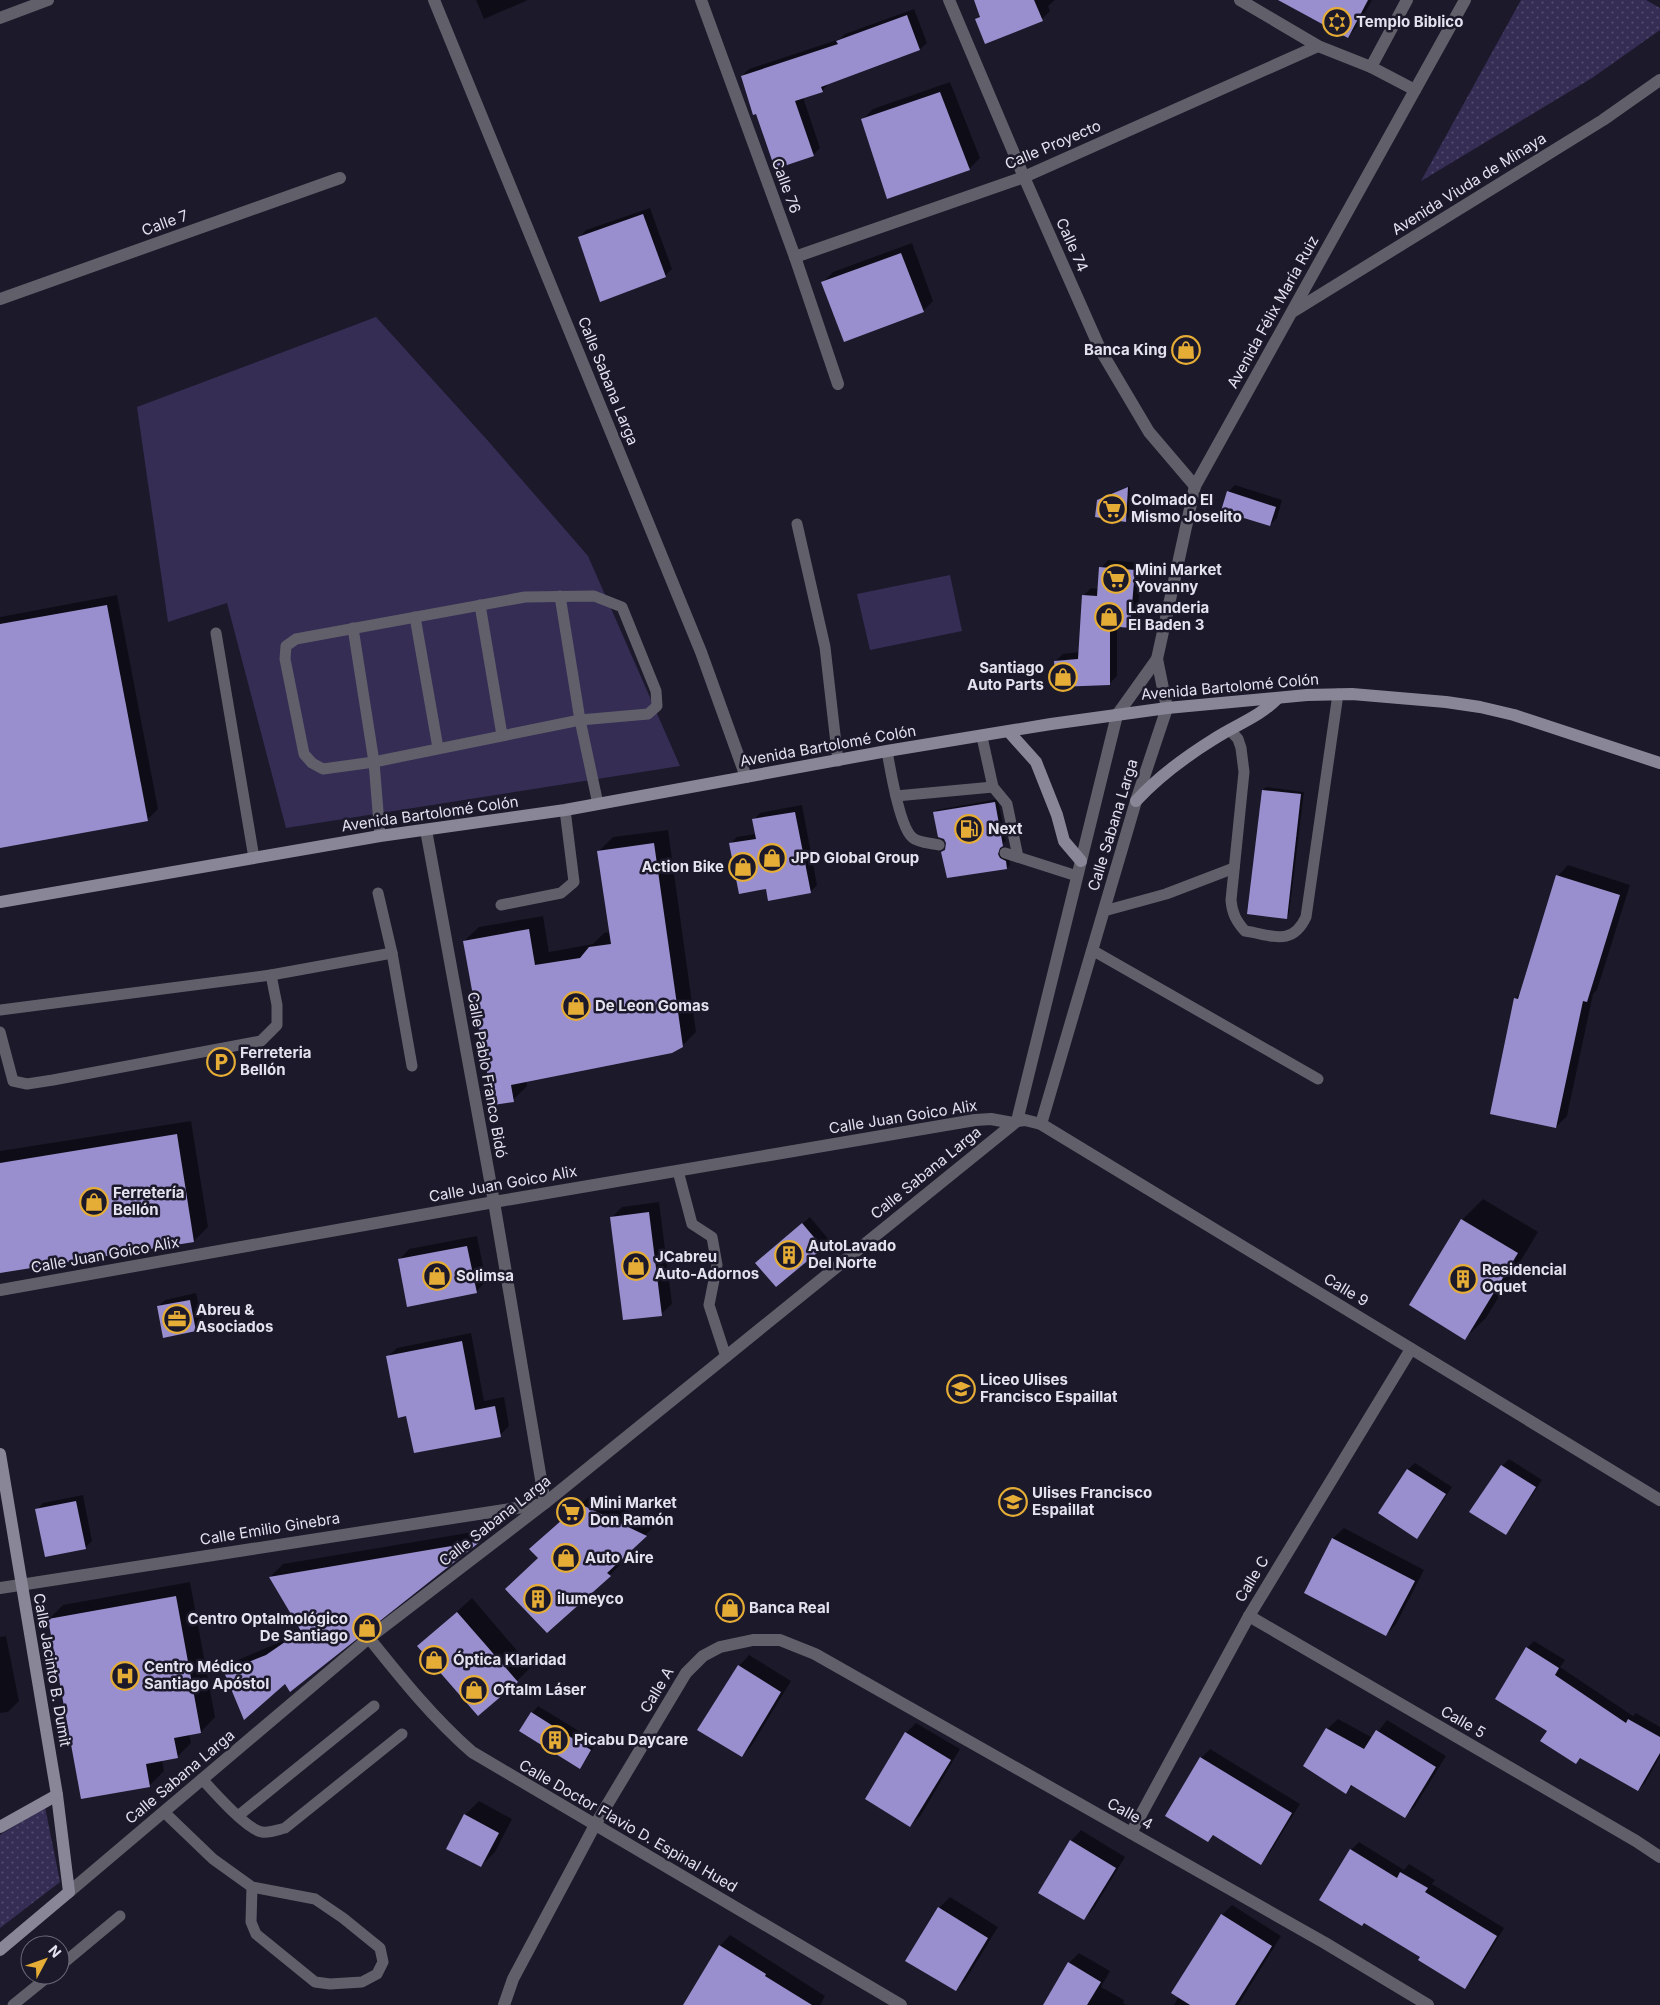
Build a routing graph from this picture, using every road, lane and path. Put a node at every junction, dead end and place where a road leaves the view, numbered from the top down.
1 (48, 0) edge
2 (434, 0) edge
3 (701, 0) edge
4 (949, 0) edge
5 (1240, 0) edge
6 (1408, 0) edge
7 (1465, 0) edge
8 (0, 18) edge
9 (1318, 46) junction
10 (1371, 67) junction
11 (1660, 80) edge
12 (1415, 90) junction
13 (1024, 177) junction
14 (340, 178) dead end
15 (794, 257) junction
16 (0, 298) edge
17 (1292, 312) junction
18 (838, 384) dead end
19 (1196, 486) junction
20 (797, 524) dead end
21 (560, 596) junction
22 (480, 605) junction
23 (414, 617) junction
24 (354, 628) junction
25 (216, 633) dead end
26 (1157, 659) junction
27 (1338, 694) junction
28 (1278, 698) junction
29 (1167, 708) junction
30 (1117, 715) junction
31 (580, 720) junction
32 (1230, 730) junction
33 (1009, 732) junction
34 (502, 735) junction
35 (982, 737) junction
36 (438, 748) junction
37 (887, 751) junction
38 (838, 761) junction
39 (374, 762) junction
40 (1660, 763) edge
41 (746, 777) junction
42 (993, 787) junction
43 (896, 796) junction
44 (1136, 801) junction
45 (598, 804) junction
46 (565, 810) junction
47 (426, 830) junction
48 (380, 836) junction
49 (939, 845) dead end
50 (1005, 854) dead end
51 (1018, 857) junction
52 (254, 858) junction
53 (1081, 861) junction
54 (1234, 868) junction
55 (1077, 876) junction
56 (378, 893) dead end
57 (0, 902) edge
58 (501, 905) dead end
59 (1104, 911) junction
60 (1092, 950) junction
61 (392, 953) junction
62 (271, 974) junction
63 (0, 1010) edge
64 (0, 1032) edge
65 (412, 1066) dead end
66 (1318, 1080) dead end
67 (1015, 1122) junction
68 (1041, 1124) junction
69 (678, 1171) junction
70 (494, 1202) junction
71 (0, 1290) edge
72 (1412, 1349) junction
73 (726, 1357) junction
74 (0, 1454) edge
75 (1660, 1500) edge
76 (546, 1503) junction
77 (21, 1584) junction
78 (0, 1588) edge
79 (1249, 1616) junction
80 (369, 1638) junction
81 (815, 1654) joint
82 (374, 1706) dead end
83 (402, 1734) dead end
84 (202, 1779) junction
85 (57, 1795) junction
86 (164, 1812) junction
87 (238, 1816) junction
88 (595, 1825) junction
89 (0, 1827) edge
90 (1132, 1833) junction
91 (1660, 1857) edge
92 (252, 1887) junction
93 (69, 1892) junction
94 (120, 1916) dead end
95 (0, 1950) edge
96 (70, 1958) edge
97 (38, 1985) edge
98 (13, 2005) edge
99 (504, 2005) edge
100 (901, 2005) edge
101 (1428, 2005) edge

1 - 8 street
2 - 41 street, Calle Sabana Larga
3 - 15 street, Calle 76
4 - 13 street, Calle 74
5 - 9 street
6 - 10 street
7 - 12 street, Avenida Félix María Ruiz
9 - 10 street
9 - 13 street, Calle Proyecto
10 - 12 street
11 - 17 street, Avenida Viuda de Minaya
12 - 17 street, Avenida Félix María Ruiz
13 - 15 street, Calle Proyecto
13 - 19 street, Calle 74
14 - 16 street, Calle 7
15 - 18 street, Calle 76
17 - 19 street, Avenida Félix María Ruiz
19 - 26 street, Avenida Félix María Ruiz
20 - 38 lane
21 - 22 lane
21 - 31 lane
21 - 31 lane
22 - 23 lane
22 - 34 lane
23 - 24 lane
23 - 36 lane
24 - 39 lane
24 - 39 lane
25 - 52 lane
26 - 29 street, Avenida Félix María Ruiz
26 - 30 street, Avenida Félix María Ruiz
27 - 28 main road, Avenida Bartolomé Colón
27 - 40 main road, Avenida Bartolomé Colón
27 - 54 lane
28 - 29 main road, Avenida Bartolomé Colón
28 - 32 main road
29 - 30 main road, Avenida Bartolomé Colón
29 - 44 street, Calle Sabana Larga
30 - 33 main road, Avenida Bartolomé Colón
30 - 53 street, Calle Sabana Larga
31 - 34 lane
31 - 45 lane
32 - 44 main road
32 - 54 lane
33 - 35 main road, Avenida Bartolomé Colón
33 - 53 main road
34 - 36 lane
35 - 37 main road, Avenida Bartolomé Colón
35 - 42 lane
36 - 39 lane
37 - 38 main road, Avenida Bartolomé Colón
37 - 43 lane
38 - 41 main road, Avenida Bartolomé Colón
39 - 48 lane
41 - 45 main road, Avenida Bartolomé Colón
42 - 43 lane
42 - 51 lane
43 - 49 lane
44 - 59 street, Calle Sabana Larga
45 - 46 main road, Avenida Bartolomé Colón
46 - 47 main road, Avenida Bartolomé Colón
46 - 58 lane
47 - 48 main road, Avenida Bartolomé Colón
47 - 70 street, Calle Pablo Franco Bidó
48 - 52 main road, Avenida Bartolomé Colón
50 - 51 lane
51 - 55 lane
52 - 57 main road, Avenida Bartolomé Colón
53 - 55 street, Calle Sabana Larga
54 - 59 lane
55 - 67 street, Calle Sabana Larga
56 - 61 lane
59 - 60 street, Calle Sabana Larga
60 - 66 lane
60 - 68 street, Calle Sabana Larga
61 - 62 lane
61 - 65 lane
62 - 63 lane
62 - 64 lane
67 - 68 street, Calle 9
67 - 69 street, Calle Juan Goico Alix
67 - 73 street, Calle Sabana Larga
68 - 72 street, Calle 9
69 - 70 street, Calle Juan Goico Alix
69 - 73 lane
70 - 71 street, Calle Juan Goico Alix
70 - 76 street, Calle Pablo Franco Bidó
72 - 75 street, Calle 9
72 - 79 street, Calle C
73 - 76 street, Calle Sabana Larga
74 - 77 main road, Calle Jacinto B. Dumit
76 - 77 street, Calle Emilio Ginebra
76 - 80 street, Calle Sabana Larga
77 - 78 street, Calle Emilio Ginebra
77 - 85 main road, Calle Jacinto B. Dumit
79 - 90 street, Calle C
79 - 91 street, Calle 5
80 - 84 street, Calle Sabana Larga
80 - 88 street, Calle Doctor Flavio D. Espinal Hued
81 - 88 street, Calle A
81 - 90 street, Calle 4
82 - 87 lane
83 - 87 lane
84 - 86 street, Calle Sabana Larga
84 - 87 lane
85 - 89 main road
85 - 93 main road, Calle Jacinto B. Dumit
86 - 92 lane
86 - 93 street, Calle Sabana Larga
88 - 99 street, Calle A
88 - 100 street, Calle Doctor Flavio D. Espinal Hued
90 - 101 street, Calle 4
92 - 92 lane
93 - 95 main road, Calle Sabana Larga
94 - 96 lane
97 - 98 lane

